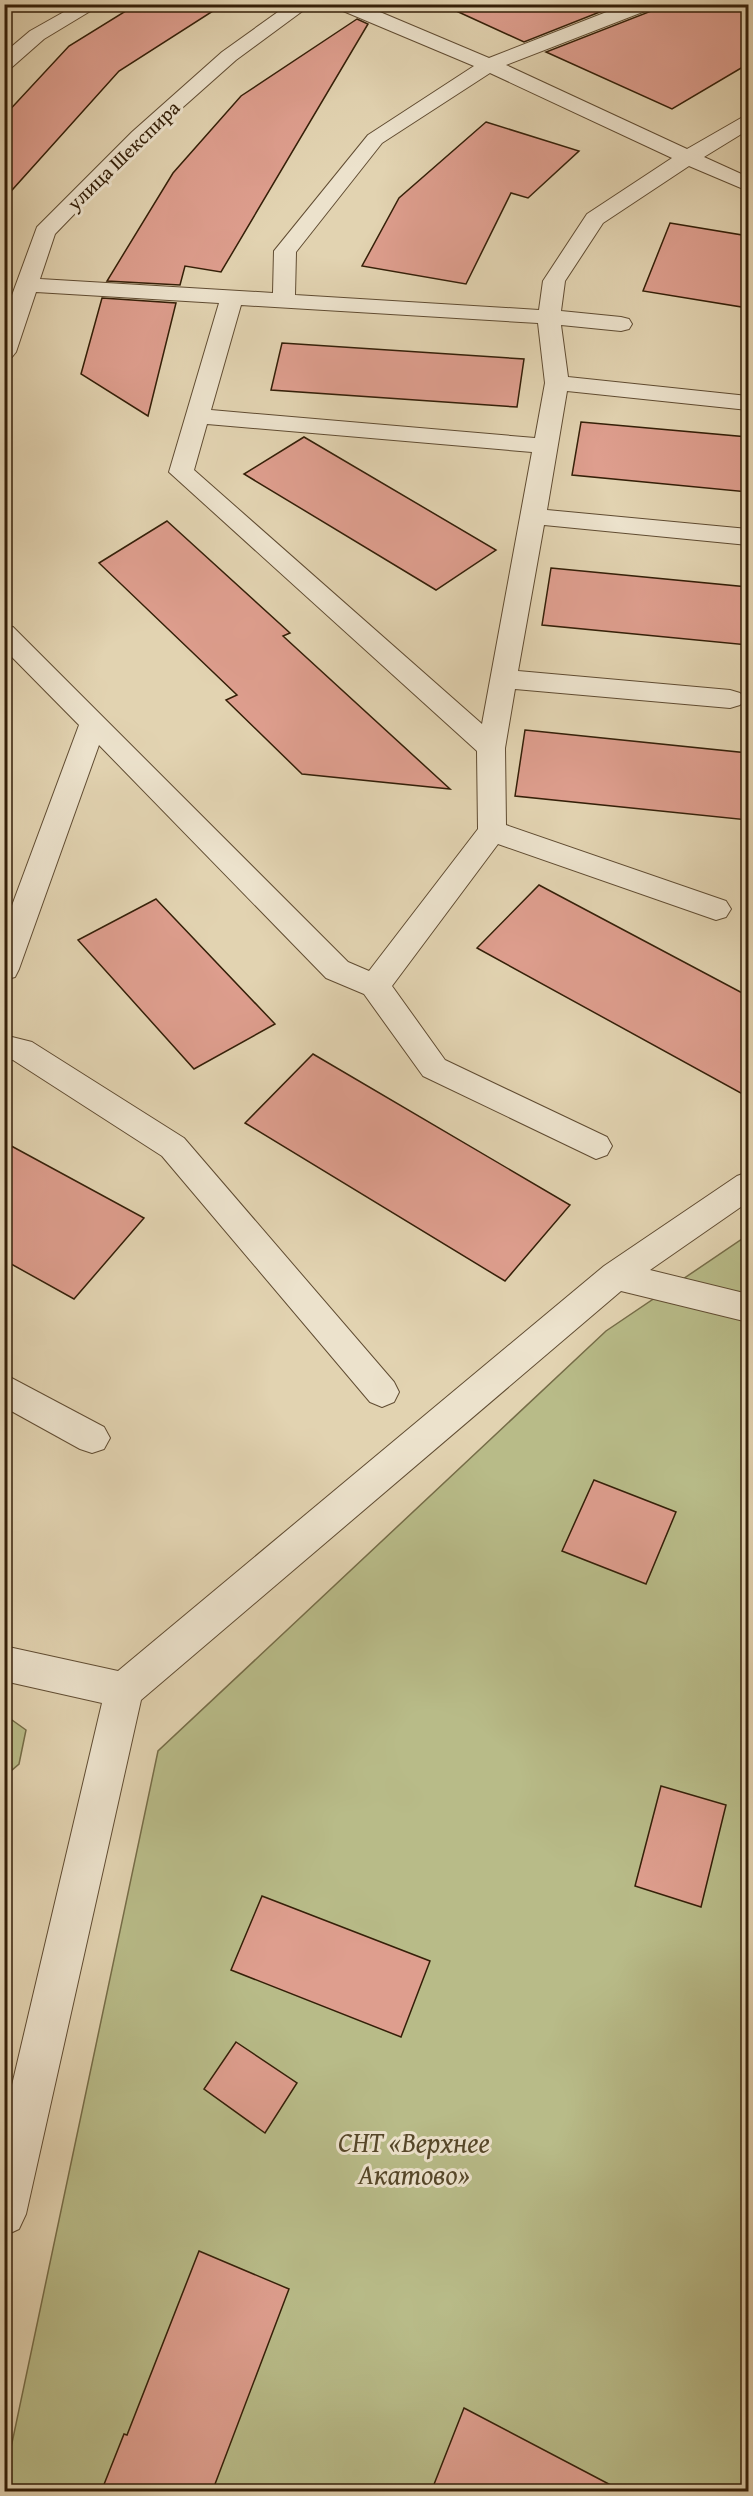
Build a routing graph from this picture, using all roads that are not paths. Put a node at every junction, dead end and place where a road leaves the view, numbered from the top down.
1 (93, 4) edge
2 (303, 4) edge
3 (343, 4) edge
4 (646, 4) edge
5 (4, 64) edge
6 (489, 65) junction
7 (748, 122) edge
8 (688, 157) junction
9 (748, 185) edge
10 (30, 285) junction
11 (232, 298) junction
12 (284, 302) junction
13 (549, 317) junction
14 (621, 324) dead end
15 (4, 352) edge
16 (557, 383) junction
17 (748, 403) edge
18 (198, 416) junction
19 (546, 446) junction
20 (533, 516) junction
21 (748, 537) edge
22 (4, 633) edge
23 (503, 679) junction
24 (730, 699) dead end
25 (93, 723) junction
26 (490, 748) junction
27 (492, 831) junction
28 (716, 909) dead end
29 (4, 969) edge
30 (375, 986) junction
31 (4, 1047) edge
32 (596, 1146) dead end
33 (748, 1185) edge
34 (615, 1276) junction
35 (748, 1308) edge
36 (4, 1389) edge
37 (382, 1392) dead end
38 (92, 1438) dead end
39 (4, 1663) edge
40 (124, 1690) junction
41 (4, 2214) edge

1 - 5 street
2 - 10 street, улица Шекспира
3 - 6 street
4 - 6 street
6 - 8 street
6 - 12 street
7 - 8 street
8 - 9 street
8 - 13 street
10 - 11 street
10 - 15 street, улица Шекспира
11 - 12 street
11 - 18 street
12 - 13 street
13 - 14 street
13 - 16 street
16 - 17 street
16 - 19 street
18 - 19 street
18 - 26 street
19 - 20 street
20 - 21 street
20 - 23 street
22 - 25 street
23 - 24 street
23 - 26 street
25 - 29 street
25 - 30 street
26 - 27 street
27 - 28 street
27 - 30 street
30 - 32 street
31 - 37 street
33 - 34 street
34 - 35 street
34 - 40 street
36 - 38 street
39 - 40 street
40 - 41 street

